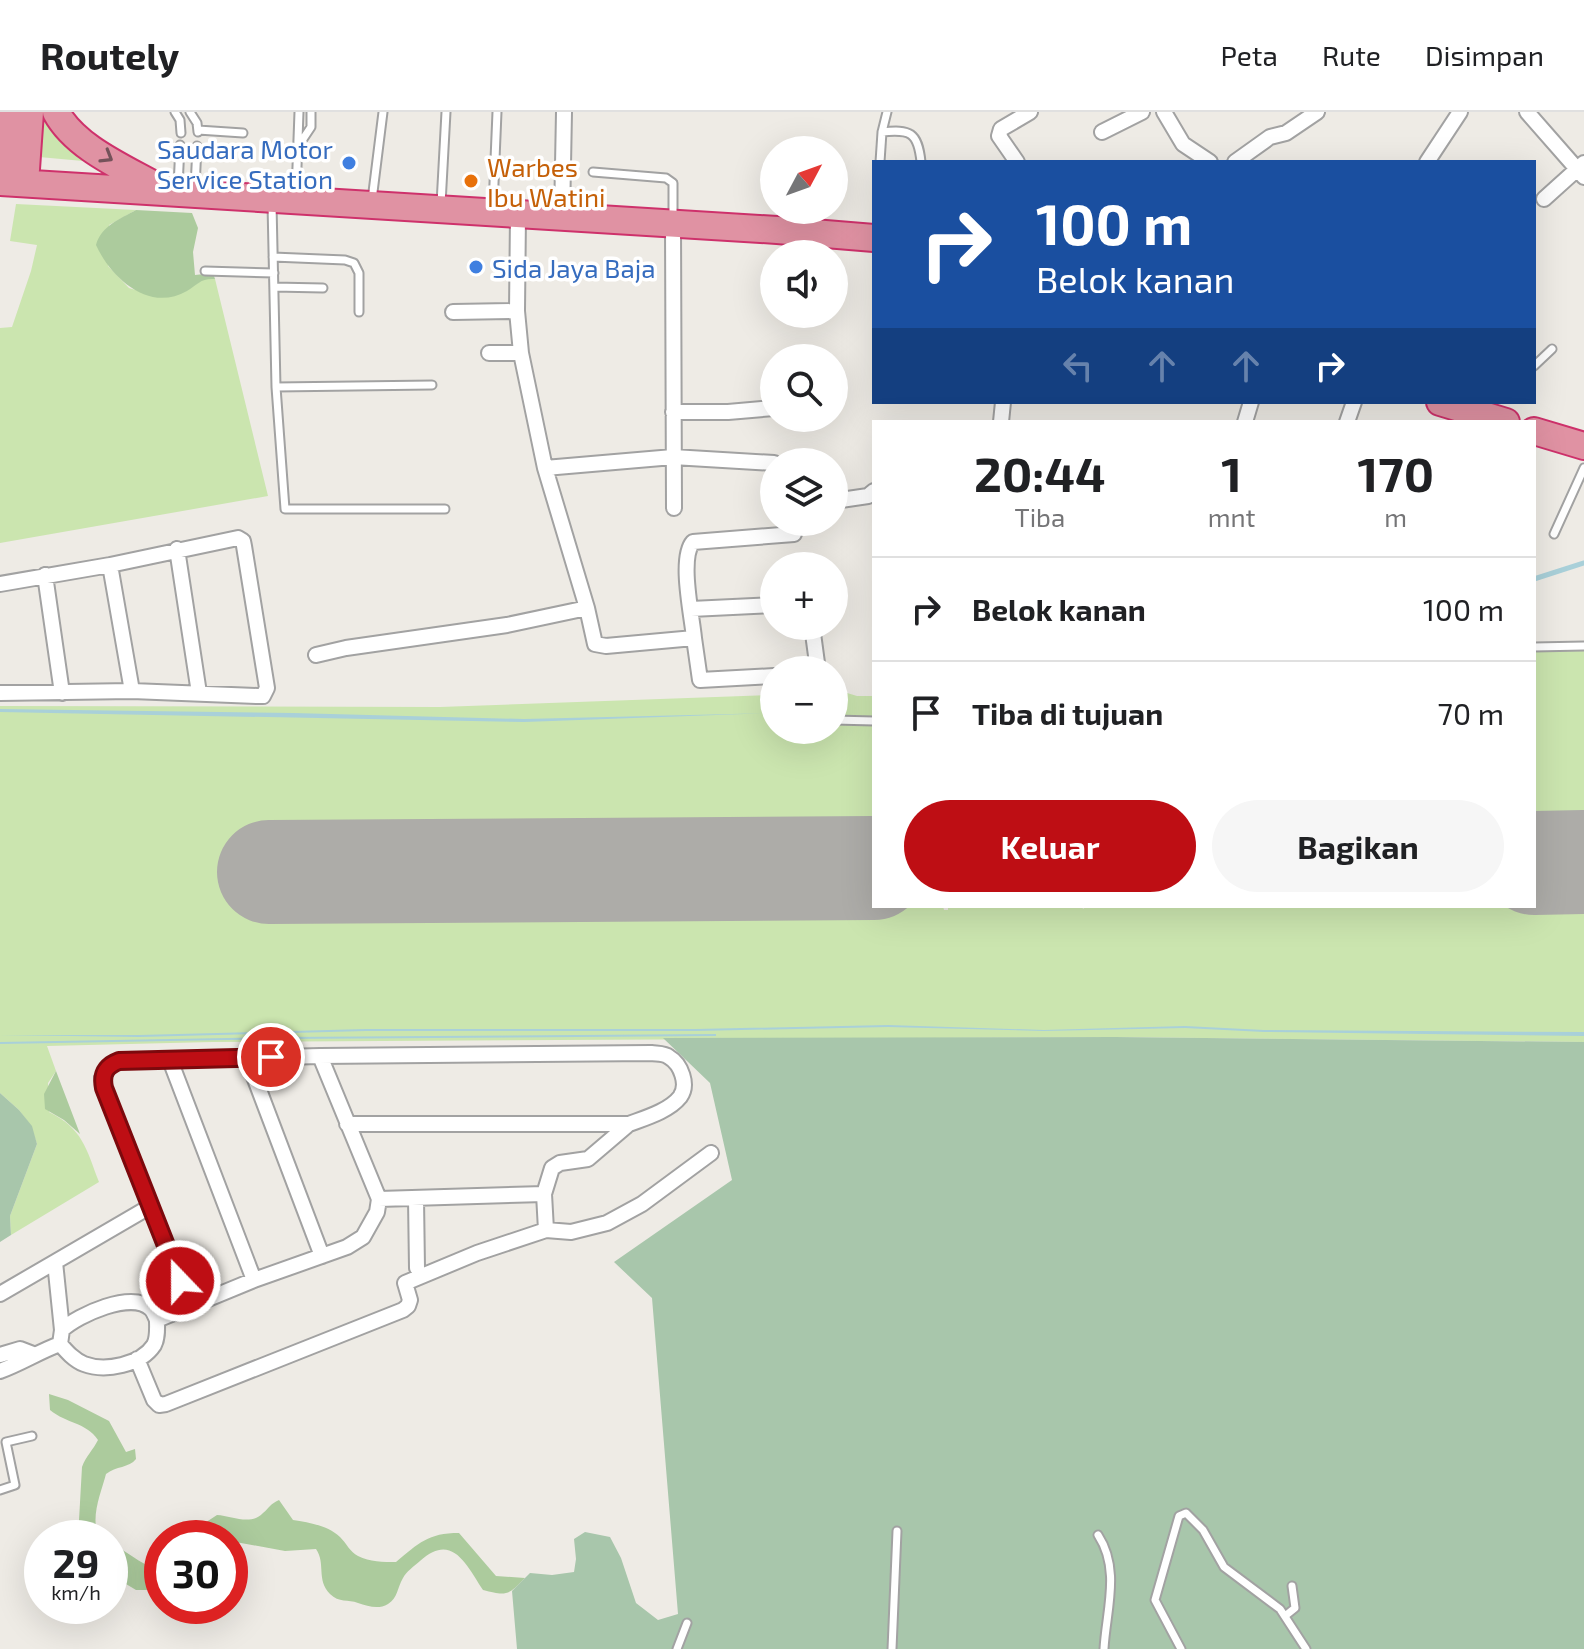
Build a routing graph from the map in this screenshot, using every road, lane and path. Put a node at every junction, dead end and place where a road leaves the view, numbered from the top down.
1 (11, 112) edge
2 (30, 112) edge
3 (56, 112) edge
4 (175, 112) edge
5 (190, 112) edge
6 (299, 112) edge
7 (311, 112) edge
8 (383, 112) edge
9 (446, 112) edge
10 (497, 112) edge
11 (564, 112) edge
12 (887, 112) edge
13 (1030, 112) edge
14 (1142, 112) edge
15 (1164, 112) edge
16 (1317, 112) edge
17 (1460, 112) edge
18 (1527, 112) edge
19 (882, 132) junction
20 (1102, 132) dead end
21 (181, 133) dead end
22 (243, 133) dead end
23 (180, 145) dead end
24 (197, 146) dead end
25 (298, 147) junction
26 (880, 160) edge
27 (921, 160) edge
28 (1016, 160) edge
29 (1207, 160) edge
30 (1238, 160) edge
31 (1428, 160) edge
32 (1582, 170) edge
33 (593, 172) dead end
34 (10, 182) edge
35 (179, 193) junction
36 (1544, 199) dead end
37 (284, 200) junction
38 (371, 206) junction
39 (441, 210) junction
40 (506, 214) junction
41 (562, 218) junction
42 (673, 224) junction
43 (872, 236) edge
44 (273, 257) junction
45 (205, 271) dead end
46 (274, 273) junction
47 (274, 287) junction
48 (323, 288) dead end
49 (517, 311) junction
50 (359, 312) dead end
51 (453, 312) dead end
52 (1552, 349) dead end
53 (489, 353) dead end
54 (521, 353) junction
55 (1536, 364) edge
56 (432, 385) dead end
57 (276, 387) junction
58 (1448, 404) edge
59 (760, 409) edge
60 (673, 412) junction
61 (1493, 415) edge
62 (1536, 432) edge
63 (1584, 446) edge
64 (673, 457) junction
65 (760, 462) edge
66 (545, 468) junction
67 (1584, 468) edge
68 (872, 493) edge
69 (848, 499) edge
70 (674, 508) dead end
71 (445, 509) dead end
72 (1554, 534) dead end
73 (769, 536) edge
74 (177, 549) junction
75 (110, 565) junction
76 (45, 575) junction
77 (0, 584) edge
78 (760, 606) edge
79 (587, 608) junction
80 (691, 609) junction
81 (694, 638) junction
82 (1584, 646) edge
83 (1536, 647) edge
84 (316, 655) dead end
85 (760, 677) edge
86 (132, 691) junction
87 (0, 693) edge
88 (62, 693) junction
89 (199, 693) junction
90 (848, 720) edge
91 (872, 721) edge
92 (320, 1056) junction
93 (247, 1058) junction
94 (170, 1060) junction
95 (347, 1124) junction
96 (629, 1124) junction
97 (711, 1153) dead end
98 (544, 1194) junction
99 (379, 1199) junction
100 (416, 1199) junction
101 (151, 1206) junction
102 (546, 1230) junction
103 (322, 1256) junction
104 (55, 1262) junction
105 (417, 1268) dead end
106 (254, 1280) junction
107 (0, 1294) edge
108 (190, 1306) junction
109 (157, 1320) junction
110 (61, 1337) junction
111 (33, 1354) junction
112 (0, 1355) edge
113 (137, 1359) junction
114 (0, 1371) edge
115 (32, 1436) dead end
116 (0, 1490) edge
117 (897, 1531) dead end
118 (1098, 1535) dead end
119 (1292, 1586) dead end
120 (1285, 1616) junction
121 (687, 1623) dead end
122 (677, 1649) edge
123 (892, 1649) edge
124 (1104, 1649) edge
125 (1181, 1649) edge
126 (1306, 1649) edge

1 - 34 highway
2 - 34 highway
3 -> 35 highway
4 - 21 lane
5 - 22 lane
6 - 25 lane
7 - 25 lane
8 - 38 lane
9 - 39 lane
10 - 40 lane
11 - 41 street
12 - 19 lane
13 - 28 street
14 - 20 street
15 - 29 street
16 - 30 street
17 - 31 street
18 - 32 street
19 - 26 lane
19 - 27 lane
23 - 35 lane
24 - 35 lane
25 - 37 lane
32 - 36 street
33 - 42 lane
34 - 35 highway
35 - 37 highway
37 - 38 highway
37 - 44 lane
38 - 39 highway
39 - 40 highway
40 - 41 highway
40 - 49 street
41 - 42 highway
42 - 43 highway
42 - 60 street
44 - 46 lane
44 - 50 lane
45 - 46 lane
46 - 47 lane
47 - 48 lane
47 - 57 lane
49 - 51 street
49 - 54 street
52 - 55 lane
53 - 54 street
54 - 66 street
56 - 57 lane
57 - 71 lane
58 - 61 highway
59 - 60 street
60 - 64 street
62 - 63 highway
64 - 65 street
64 - 66 street
64 - 70 street
66 - 79 street
67 - 72 lane
68 - 69 street
73 - 80 street
74 - 75 street
74 - 89 street
74 - 89 street
75 - 76 street
75 - 86 street
76 - 77 street
76 - 88 street
78 - 80 street
79 - 81 street
79 - 84 street
80 - 81 street
81 - 85 street
82 - 83 lane
86 - 88 street
86 - 89 street
87 - 88 street
90 - 91 lane
92 - 93 street
92 - 95 street
92 - 96 street
93 - 94 street
93 - 103 street
94 - 101 street
94 - 106 street
95 - 96 street
95 - 99 street
96 - 98 street
97 - 102 street
98 - 100 street
98 - 102 street
99 - 100 street
99 - 103 street
100 - 105 street
101 - 104 street
101 - 108 street
102 - 113 street
103 - 106 street
104 - 107 street
104 - 110 street
106 - 108 street
108 - 109 street
109 - 110 street
109 - 113 street
110 - 111 street
110 - 113 street
111 - 112 street
111 - 114 street
115 - 116 lane
117 - 123 lane
118 - 124 lane
119 - 120 lane
120 - 125 lane
120 - 126 lane
121 - 122 lane

